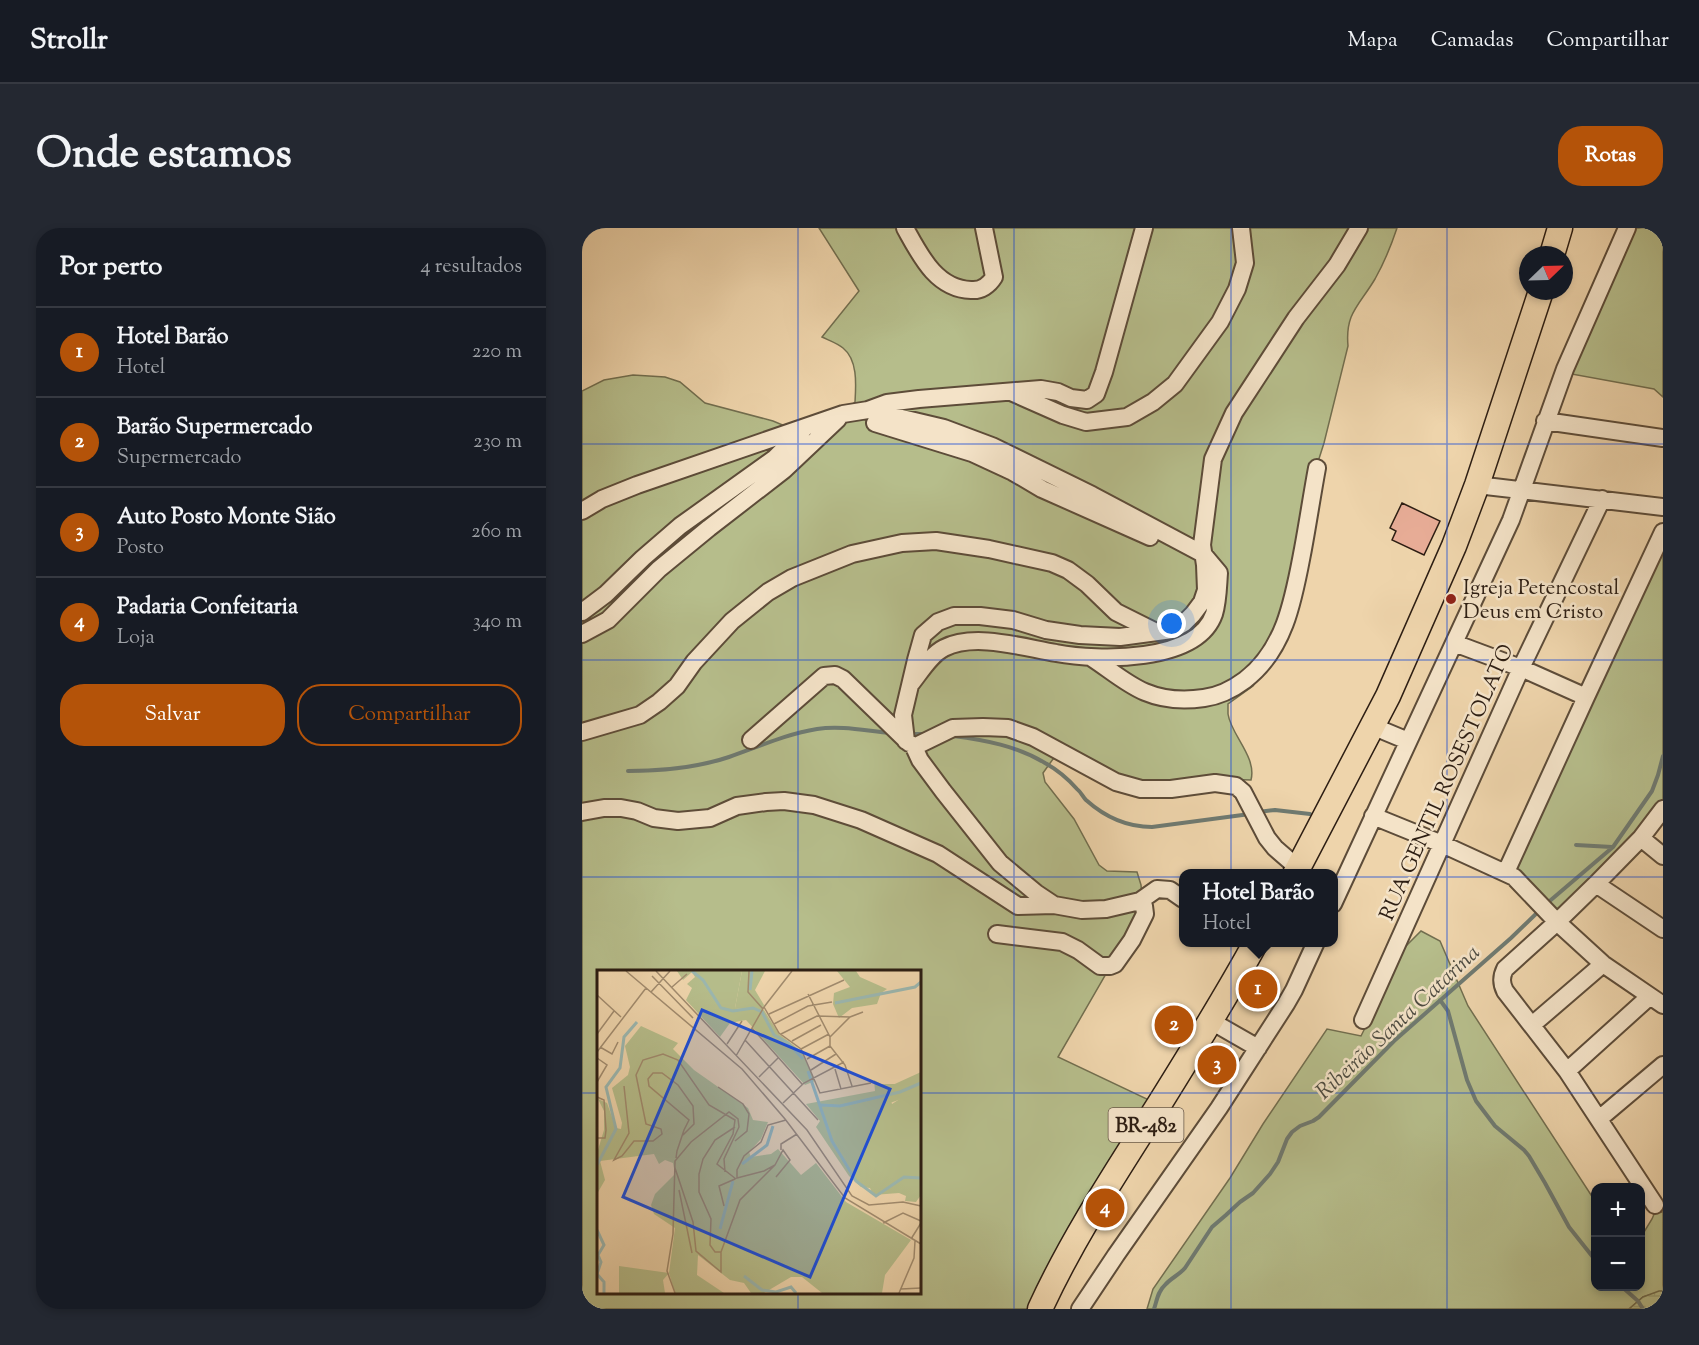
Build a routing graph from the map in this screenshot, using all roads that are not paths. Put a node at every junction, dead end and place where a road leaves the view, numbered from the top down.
1 (905, 228) edge
2 (984, 228) edge
3 (1144, 228) edge
4 (1241, 228) edge
5 (1359, 228) edge
6 (1560, 228) edge
7 (1627, 228) edge
8 (1555, 246) edge
9 (1538, 300) edge
10 (1010, 392) junction
11 (868, 410) junction
12 (843, 414) junction
13 (1545, 421) junction
14 (806, 427) junction
15 (1663, 438) edge
16 (1317, 468) dead end
17 (1477, 485) junction
18 (1522, 490) junction
19 (1602, 499) junction
20 (1663, 507) edge
21 (582, 511) edge
22 (1663, 532) edge
23 (1203, 554) junction
24 (1206, 579) junction
25 (582, 612) edge
26 (1156, 633) junction
27 (582, 634) edge
28 (1454, 643) junction
29 (1091, 657) junction
30 (1521, 668) junction
31 (910, 685) junction
32 (1586, 697) junction
33 (1372, 726) junction
34 (582, 732) edge
35 (751, 740) dead end
36 (1408, 741) junction
37 (910, 744) junction
38 (1663, 809) edge
39 (582, 812) edge
40 (1373, 816) junction
41 (1641, 838) junction
42 (1442, 844) junction
43 (1663, 856) edge
44 (1295, 869) edge
45 (1298, 869) edge
46 (1506, 872) junction
47 (1596, 884) junction
48 (1338, 893) edge
49 (1179, 896) edge
50 (1140, 902) junction
51 (1054, 905) junction
52 (1547, 912) junction
53 (1663, 929) edge
54 (997, 934) dead end
55 (1250, 947) edge
56 (1314, 947) edge
57 (1603, 964) junction
58 (1656, 1001) edge
59 (1363, 1020) dead end
60 (1211, 1022) junction
61 (1532, 1025) junction
62 (1258, 1048) junction
63 (1663, 1065) edge
64 (1567, 1071) junction
65 (1599, 1119) junction
66 (1655, 1204) dead end
67 (1040, 1309) edge
68 (1080, 1309) edge

1 - 2 street
3 - 10 street
4 - 10 street
5 - 23 street
6 - 8 highway
7 - 13 street
9 - 17 highway
10 - 11 street
11 - 12 street
11 - 23 street
12 - 14 street
12 - 24 street
12 - 27 street
13 - 15 street
13 - 18 street
14 - 21 street
14 - 25 street
16 - 29 street
17 - 18 street
17 - 33 highway
18 - 19 street
18 - 28 street
19 - 20 street
19 - 30 street, RUA GENTIL ROSESTOLATO
22 - 32 street
23 - 24 street
23 - 29 street
24 - 26 street
26 - 31 street
26 - 34 street
28 - 30 street
28 - 36 street
29 - 31 street
30 - 32 street
30 - 42 street, RUA GENTIL ROSESTOLATO
31 - 37 street
32 - 46 street
33 - 36 street
33 - 45 highway
35 - 37 street
36 - 40 street
37 - 44 street
37 - 51 street
38 - 41 street
39 - 51 street
40 - 42 street
40 - 48 street
41 - 43 street
41 - 47 street
42 - 46 street
42 - 59 street, RUA GENTIL ROSESTOLATO
46 - 52 street
47 - 52 street
47 - 53 street
49 - 50 street
50 - 51 street
50 - 54 street
52 - 57 street
52 - 61 street
55 - 60 highway, BR-482
56 - 62 street
57 - 58 street
57 - 61 street
58 - 64 street
60 - 62 street
60 - 67 highway, BR-482
61 - 64 street
62 - 68 street
63 - 65 street
64 - 65 street
65 - 66 street

